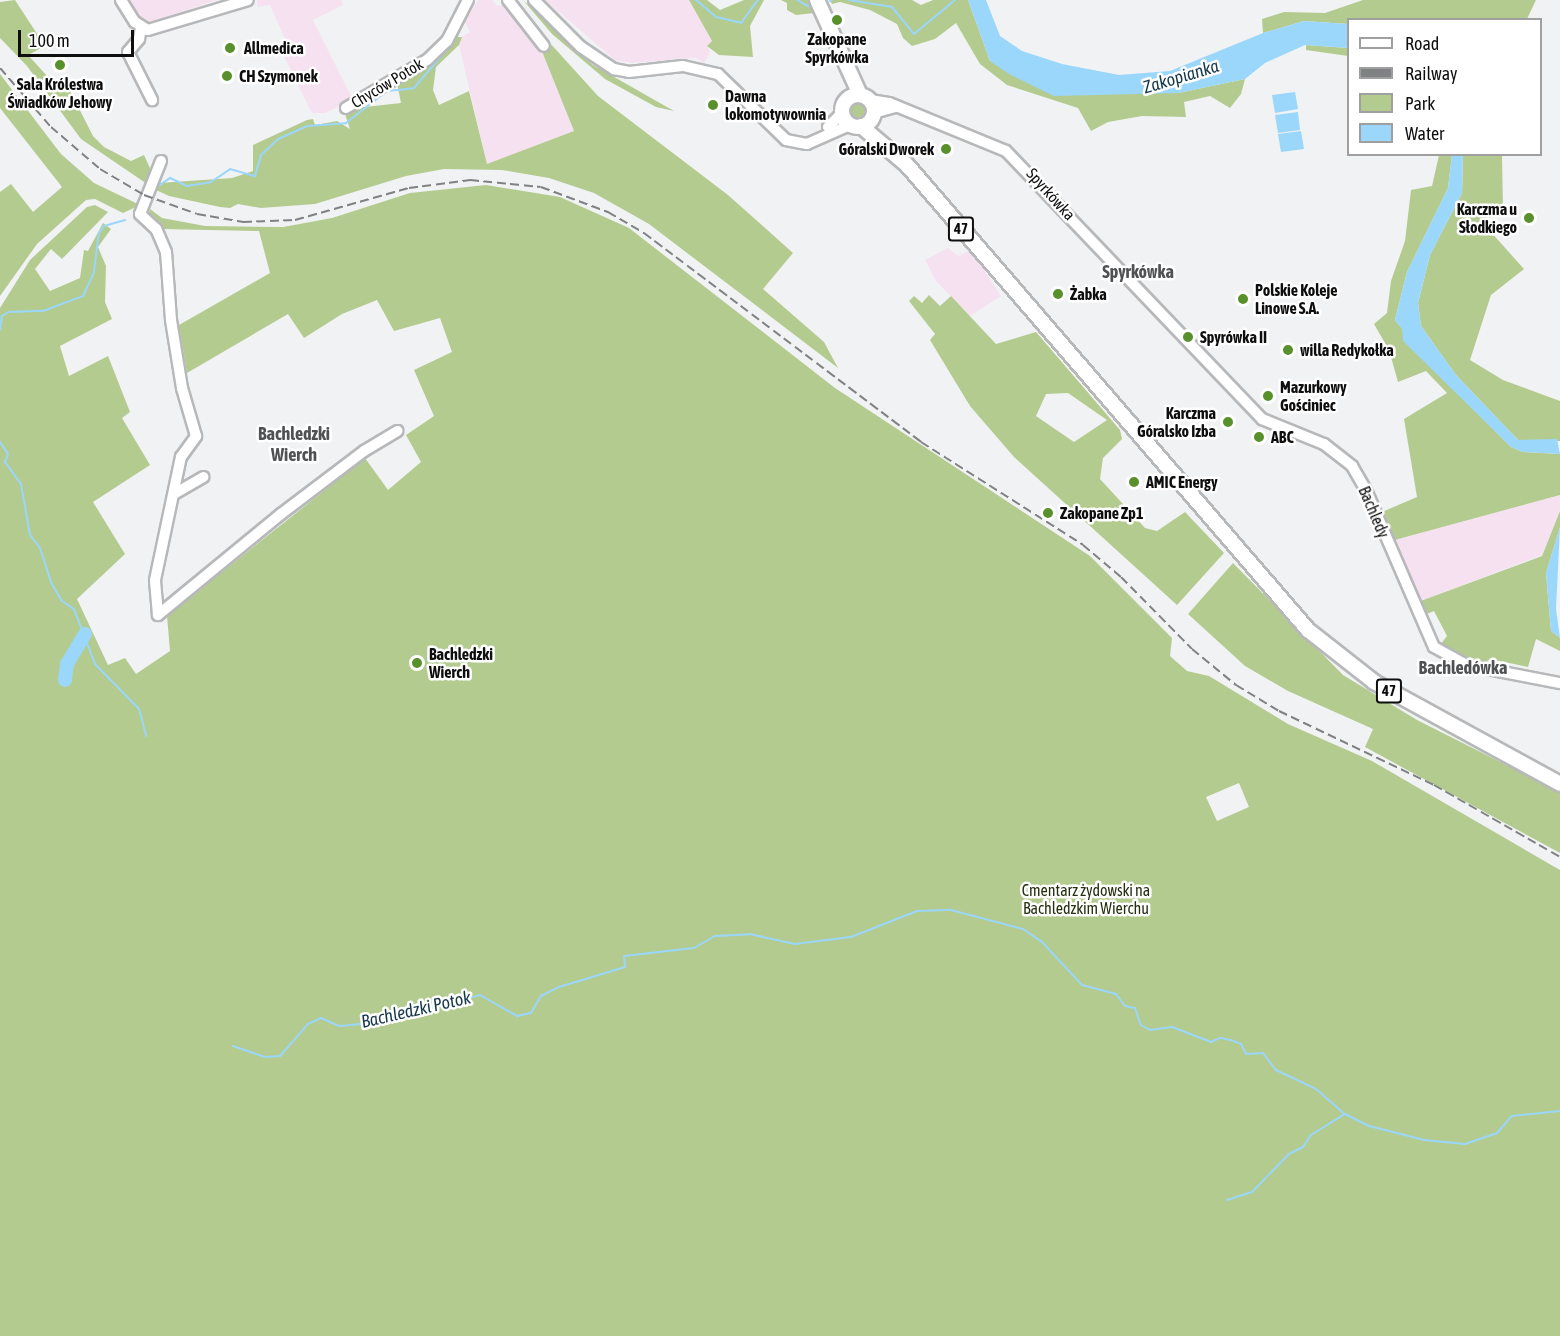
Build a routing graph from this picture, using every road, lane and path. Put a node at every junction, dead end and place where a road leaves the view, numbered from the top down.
1 (121, 0) edge
2 (248, 0) edge
3 (468, 0) edge
4 (508, 0) edge
5 (534, 0) edge
6 (817, 0) edge
7 (141, 27) junction
8 (544, 46) dead end
9 (152, 100) dead end
10 (346, 108) dead end
11 (860, 111) junction
12 (161, 161) dead end
13 (1175, 327) joint
14 (397, 431) dead end
15 (203, 477) dead end
16 (174, 494) junction
17 (1560, 683) edge
18 (1560, 784) edge

1 - 7 street
2 - 7 street
3 - 10 street, Chyców Potok
4 - 8 street
5 - 11 street
6 - 11 main road
7 - 9 street
11 - 13 street, Spyrkówka
11 - 18 main road, 47
12 - 16 street
13 - 17 street, Bachledy
14 - 16 street
15 - 16 street

